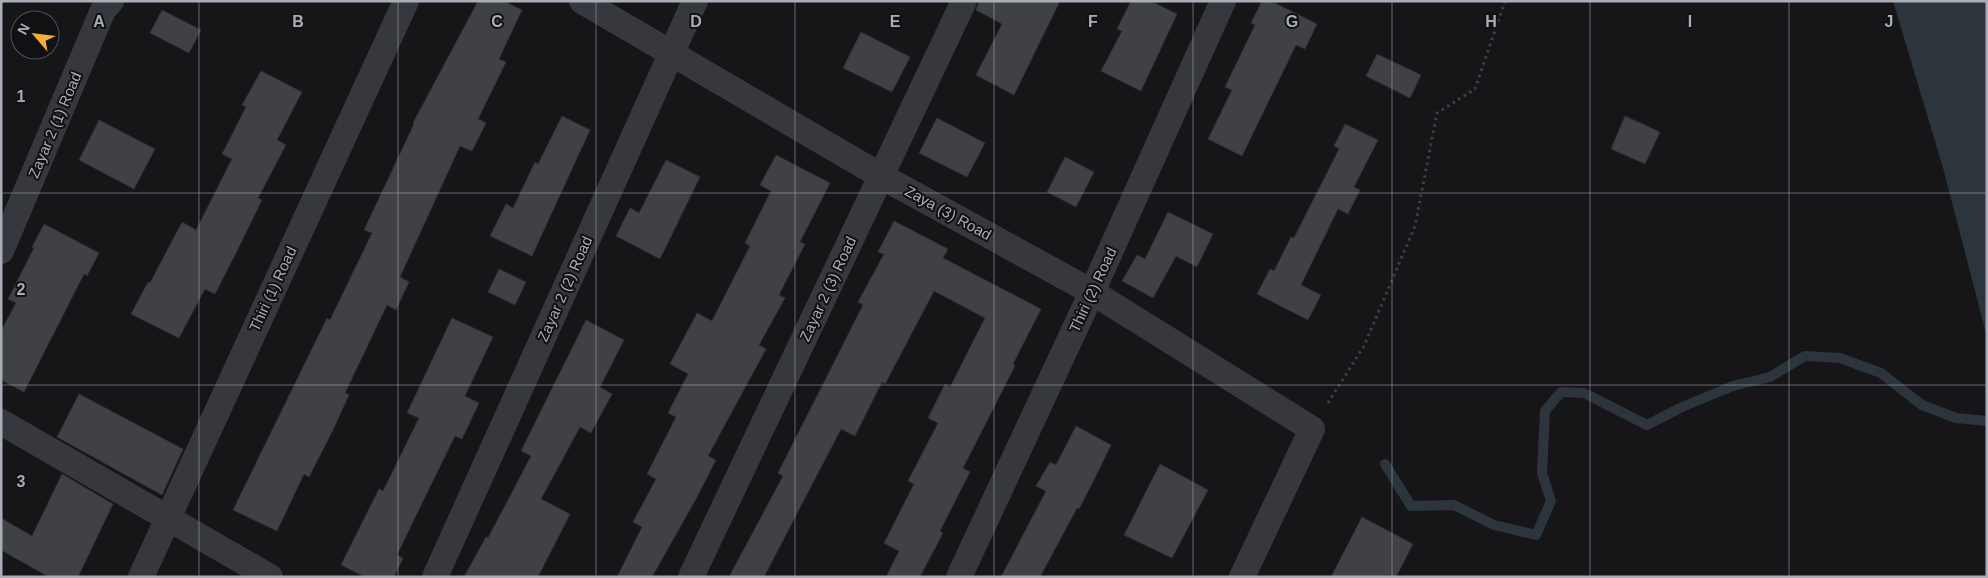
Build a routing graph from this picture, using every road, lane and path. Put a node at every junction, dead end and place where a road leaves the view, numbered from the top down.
1 (111, 1) edge
2 (406, 1) edge
3 (582, 1) edge
4 (695, 1) edge
5 (964, 1) edge
6 (1223, 1) edge
7 (1505, 1) edge
8 (671, 54) junction
9 (881, 176) junction
10 (1, 250) edge
11 (1092, 292) junction
12 (1, 422) edge
13 (1312, 429) junction
14 (167, 519) junction
15 (140, 577) edge
16 (270, 577) edge
17 (435, 577) edge
18 (691, 577) edge
19 (958, 577) edge
20 (1242, 577) edge

1 - 10 street, Zayar 2 (1) Road
2 - 14 street, Thiri (1) Road
3 - 8 street, Zaya (3) Road
4 - 8 street, Zayar 2 (2) Road
5 - 9 street, Zayar 2 (3) Road
6 - 11 street, Thiri (2) Road
7 - 13 path
8 - 9 street, Zaya (3) Road
8 - 17 street, Zayar 2 (2) Road
9 - 11 street, Zaya (3) Road
9 - 18 street, Zayar 2 (3) Road
11 - 13 street, Zaya (3) Road
11 - 19 street, Thiri (2) Road
12 - 14 street
13 - 20 street
14 - 15 street, Thiri (1) Road
14 - 16 street

